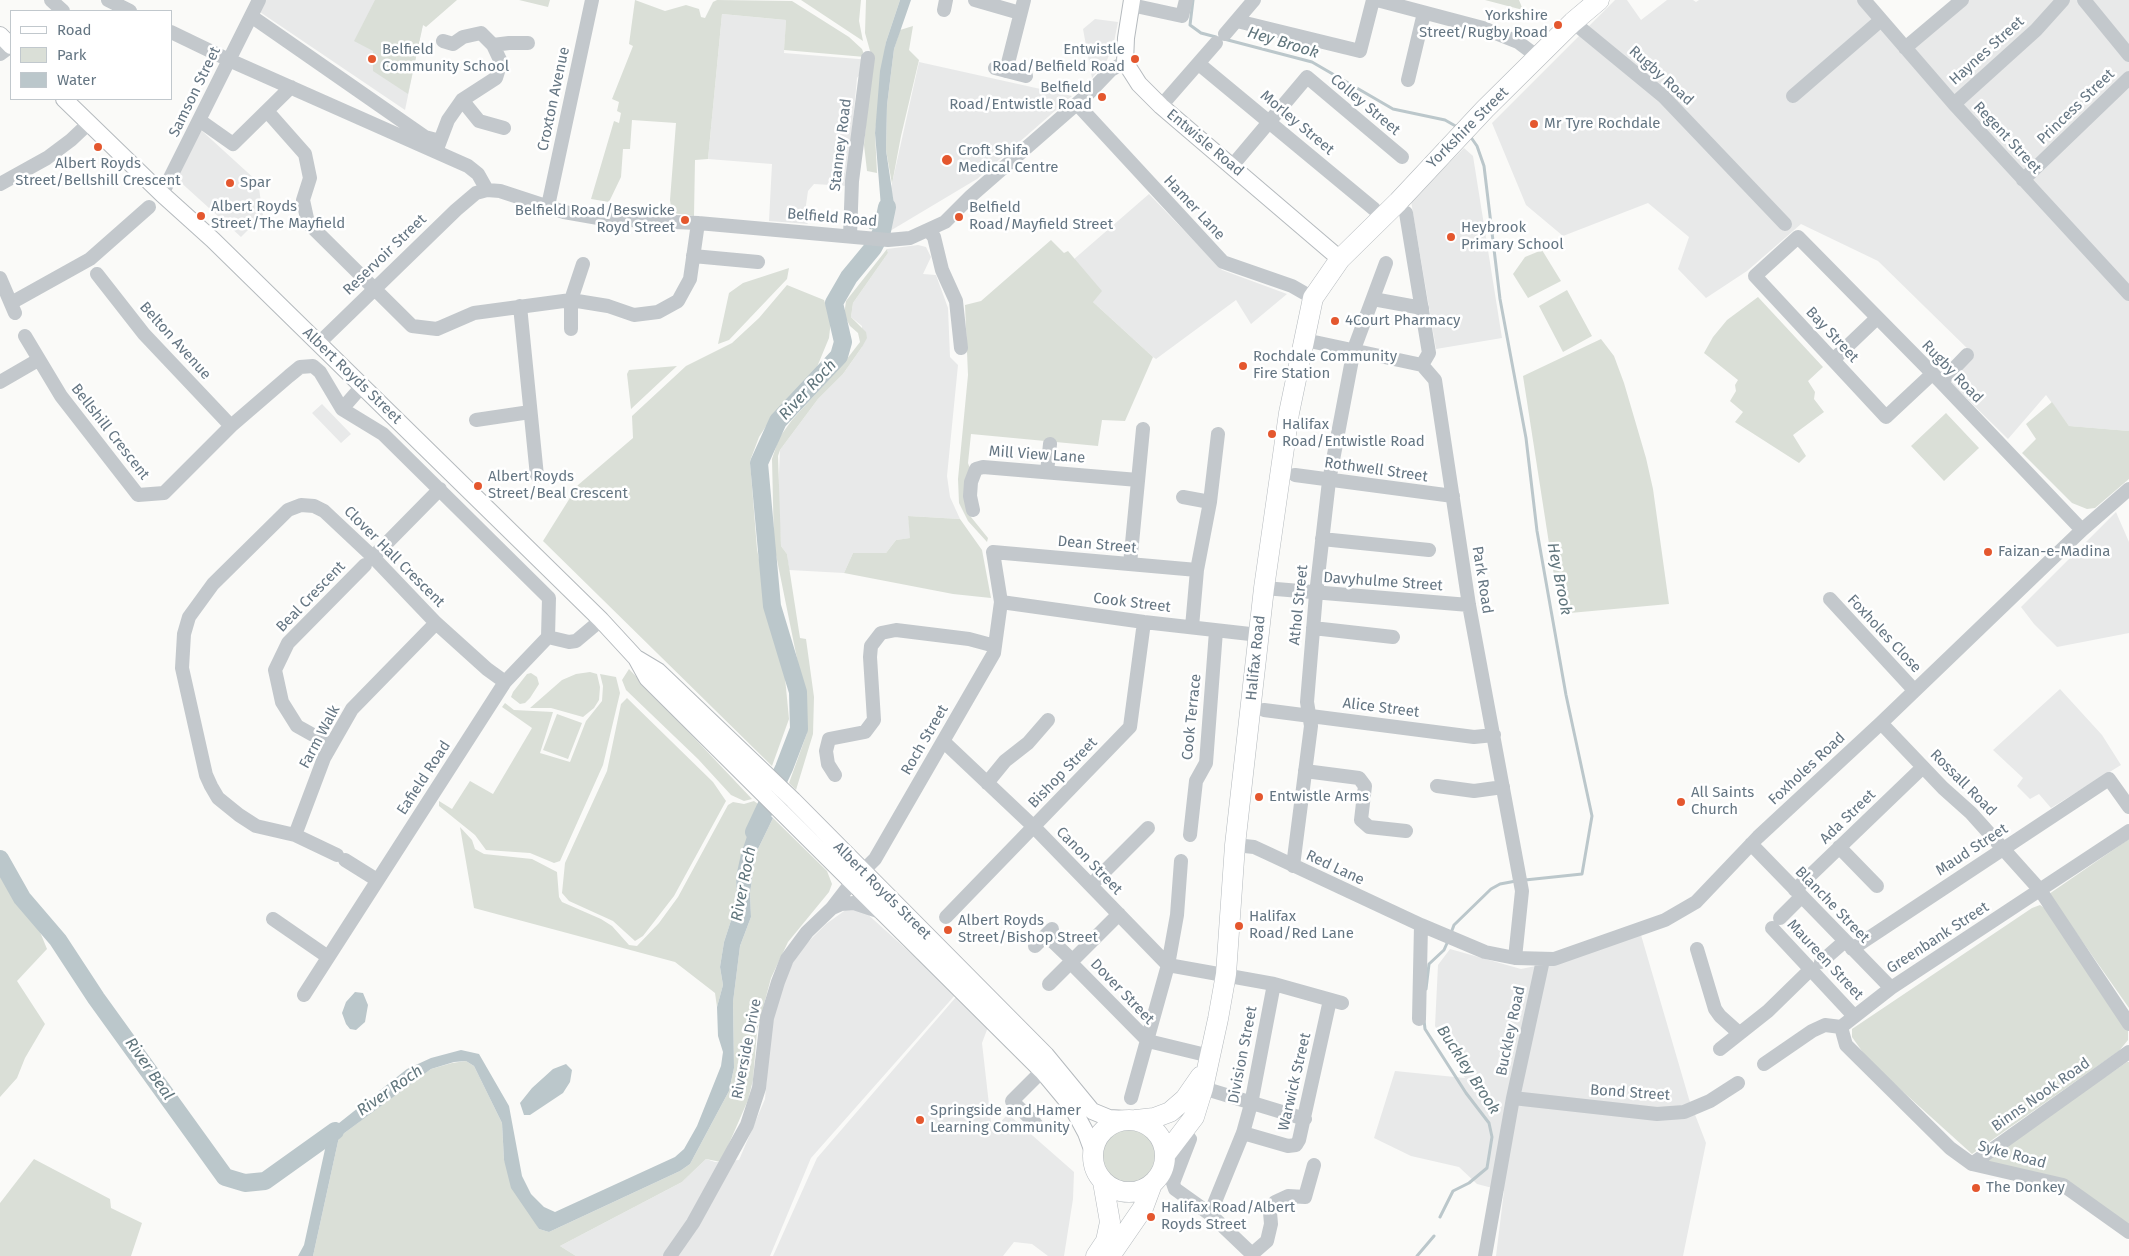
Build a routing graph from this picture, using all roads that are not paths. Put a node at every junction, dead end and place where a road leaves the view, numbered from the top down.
1 (51, 0) edge
2 (592, 0) edge
3 (975, 0) edge
4 (1186, 0) edge
5 (1254, 0) edge
6 (1375, 0) edge
7 (1864, 0) edge
8 (1962, 0) edge
9 (2063, 0) edge
10 (2084, 0) edge
11 (1596, 1) edge
12 (1132, 3) edge
13 (109, 5) edge
14 (254, 5) edge
15 (1022, 7) edge
16 (62, 10) edge
17 (126, 10) edge
18 (1424, 13) junction
19 (1881, 20) junction
20 (1237, 21) junction
21 (1573, 22) junction
22 (172, 32) edge
23 (0, 35) edge
24 (443, 41) dead end
25 (528, 43) dead end
26 (10, 45) edge
27 (493, 45) junction
28 (1905, 48) junction
29 (2129, 55) edge
30 (1538, 57) junction
31 (868, 58) dead end
32 (229, 60) junction
33 (1125, 62) junction
34 (1199, 64) junction
35 (1026, 76) dead end
36 (2129, 78) edge
37 (1408, 80) dead end
38 (292, 87) junction
39 (1792, 96) dead end
40 (65, 100) edge
41 (462, 100) junction
42 (1077, 104) junction
43 (1954, 104) junction
44 (1161, 106) junction
45 (267, 111) junction
46 (199, 120) junction
47 (1270, 121) junction
48 (89, 123) junction
49 (504, 128) dead end
50 (438, 146) junction
51 (1398, 150) dead end
52 (1232, 166) junction
53 (2023, 180) junction
54 (0, 184) edge
55 (482, 192) junction
56 (162, 194) junction
57 (548, 206) junction
58 (150, 207) dead end
59 (1374, 209) dead end
60 (1406, 213) dead end
61 (698, 223) junction
62 (1785, 224) dead end
63 (929, 230) junction
64 (856, 237) junction
65 (1798, 237) joint
66 (693, 256) junction
67 (1340, 259) junction
68 (758, 262) dead end
69 (1386, 263) dead end
70 (582, 264) dead end
71 (97, 274) dead end
72 (0, 278) edge
73 (374, 288) junction
74 (2129, 294) edge
75 (1312, 298) junction
76 (1373, 299) junction
77 (571, 300) junction
78 (520, 306) junction
79 (1422, 308) junction
80 (1877, 318) junction
81 (571, 329) dead end
82 (25, 336) dead end
83 (1305, 340) junction
84 (319, 343) junction
85 (961, 348) dead end
86 (1354, 349) junction
87 (1967, 354) dead end
88 (38, 360) junction
89 (1833, 360) junction
90 (1422, 365) junction
91 (300, 367) joint
92 (1936, 378) junction
93 (0, 382) edge
94 (363, 385) junction
95 (342, 409) junction
96 (530, 412) junction
97 (476, 420) dead end
98 (231, 426) junction
99 (1143, 429) dead end
100 (1218, 434) dead end
101 (1050, 444) dead end
102 (1047, 472) junction
103 (1295, 475) dead end
104 (536, 476) dead end
105 (1138, 480) junction
106 (1329, 481) junction
107 (440, 490) junction
108 (2129, 490) edge
109 (1453, 496) junction
110 (1183, 497) dead end
111 (1210, 502) junction
112 (973, 510) dead end
113 (2082, 530) junction
114 (1322, 539) junction
115 (1428, 550) dead end
116 (993, 552) joint
117 (369, 561) junction
118 (1130, 564) junction
119 (1197, 570) junction
120 (1264, 588) junction
121 (1316, 594) junction
122 (1830, 600) dead end
123 (1002, 602) junction
124 (1469, 605) junction
125 (601, 620) junction
126 (1144, 622) junction
127 (436, 623) junction
128 (1192, 627) junction
129 (1313, 628) junction
130 (1216, 631) junction
131 (1259, 635) junction
132 (548, 637) junction
133 (1393, 637) dead end
134 (995, 646) junction
135 (636, 658) junction
136 (505, 682) junction
137 (1914, 690) junction
138 (1264, 710) dead end
139 (1309, 715) junction
140 (1048, 720) dead end
141 (1881, 723) junction
142 (1494, 735) junction
143 (942, 741) junction
144 (332, 745) junction
145 (1923, 767) junction
146 (1305, 771) junction
147 (835, 775) dead end
148 (987, 783) junction
149 (1437, 786) dead end
150 (1503, 787) junction
151 (2129, 807) edge
152 (1034, 827) junction
153 (1148, 828) dead end
154 (2129, 831) edge
155 (1406, 832) dead end
156 (295, 835) junction
157 (1190, 835) dead end
158 (1751, 844) junction
159 (1235, 845) junction
160 (1839, 848) junction
161 (2004, 849) junction
162 (1181, 861) dead end
163 (1293, 866) junction
164 (858, 877) junction
165 (377, 880) junction
166 (1091, 885) junction
167 (1877, 886) dead end
168 (2040, 890) junction
169 (1798, 893) junction
170 (832, 908) junction
171 (1119, 914) junction
172 (886, 916) junction
173 (946, 917) dead end
174 (273, 919) dead end
175 (1776, 923) joint
176 (1421, 925) junction
177 (1457, 941) joint
178 (1848, 945) junction
179 (1035, 946) dead end
180 (1697, 949) dead end
181 (328, 957) junction
182 (1515, 958) junction
183 (1543, 960) junction
184 (1072, 962) junction
185 (1168, 965) junction
186 (1816, 965) junction
187 (1226, 974) junction
188 (1049, 984) dead end
189 (1274, 984) junction
190 (1891, 988) junction
191 (304, 995) dead end
192 (1854, 1016) junction
193 (1419, 1019) dead end
194 (2129, 1024) edge
195 (1841, 1027) junction
196 (1739, 1033) junction
197 (1148, 1041) junction
198 (1720, 1048) dead end
199 (2129, 1052) edge
200 (1208, 1061) junction
201 (1764, 1064) dead end
202 (1042, 1071) junction
203 (1738, 1083) dead end
204 (1203, 1088) junction
205 (1131, 1098) dead end
206 (1513, 1098) junction
207 (1251, 1104) junction
208 (1305, 1119) junction
209 (1131, 1120) junction
210 (1036, 1124) dead end
211 (1184, 1131) junction
212 (1243, 1133) junction
213 (1092, 1152) junction
214 (1165, 1155) junction
215 (1972, 1164) junction
216 (1314, 1165) dead end
217 (1104, 1182) junction
218 (1152, 1184) junction
219 (1210, 1214) junction
220 (2129, 1232) edge
221 (670, 1256) edge
222 (1096, 1256) edge
223 (1110, 1256) edge
224 (1485, 1256) edge

1 - 16 street
2 - 57 street, Croxton Avenue
3 - 15 street
4 - 12 street
5 - 20 street
6 - 18 street
6 - 20 street
7 - 19 street, Regent Street
8 - 28 street
9 - 43 street, Haynes Street
10 - 29 street
11 - 21 highway, Yorkshire Street
12 - 33 main road
13 - 17 street
14 - 32 street, Samson Street
14 - 50 street
15 - 35 street
18 - 30 street
18 - 37 street
19 - 28 street, Regent Street
19 - 39 street
20 - 34 street
21 - 30 highway, Yorkshire Street
21 - 62 street, Rugby Road
22 - 32 street
23 - 26 main road
24 - 27 street
25 - 27 street
27 - 41 street
28 - 43 street, Regent Street
30 - 67 highway, Yorkshire Street
31 - 64 street, Stanney Road
32 - 38 street
32 - 46 street, Samson Street
33 - 42 street, Belfield Road
33 - 44 main road, Entwisle Road
34 - 44 street
34 - 47 street, Morley Street
36 - 53 street, Princess Street
38 - 45 street
38 - 50 street
40 - 48 main road, Albert Royds Street
41 - 49 street
41 - 50 street
42 - 63 street, Belfield Road
42 - 75 street, Hamer Lane
43 - 53 street, Regent Street
44 - 52 main road, Entwisle Road
45 - 46 street
45 - 73 street
46 - 56 street, Samson Street
47 - 51 street, Colley Street
47 - 52 street
47 - 59 street, Morley Street
48 - 54 street
48 - 56 main road, Albert Royds Street
50 - 55 street
52 - 67 main road, Entwisle Road
53 - 74 street, Regent Street
55 - 57 street, Belfield Road
55 - 73 street, Reservoir Street
56 - 84 main road, Albert Royds Street
57 - 61 street, Belfield Road
58 - 72 street
60 - 79 street
61 - 64 street, Belfield Road
61 - 66 street
63 - 64 street, Belfield Road
63 - 85 street
65 - 80 street, Rugby Road
65 - 89 street, Bay Street
66 - 68 street
66 - 77 street
67 - 75 highway, Halifax Road
69 - 76 street, Athol Street
70 - 77 street
71 - 98 street, Belton Avenue
73 - 78 street
73 - 84 street, Reservoir Street
75 - 83 highway, Halifax Road
76 - 79 street
76 - 86 street, Athol Street
77 - 78 street
77 - 81 street
78 - 96 street
79 - 90 street
80 - 89 street
80 - 92 street, Rugby Road
82 - 88 street, Bellshill Crescent
83 - 86 street
83 - 120 highway, Halifax Road
84 - 94 main road, Albert Royds Street
86 - 90 street
86 - 106 street, Athol Street
87 - 92 street
88 - 93 street
88 - 98 street, Bellshill Crescent
89 - 92 street, Bay Street
90 - 109 street, Park Road
91 - 95 street, Albert Royds Street
91 - 98 street, Bellshill Crescent
92 - 113 street, Rugby Road
94 - 95 street
94 - 125 main road, Albert Royds Street
95 - 107 street, Albert Royds Street
96 - 97 street
96 - 104 street
99 - 105 street
100 - 111 street
101 - 102 street
102 - 105 street, Mill View Lane
102 - 112 street, Mill View Lane
103 - 106 street, Rothwell Street
105 - 118 street
106 - 109 street, Rothwell Street
106 - 114 street, Athol Street
107 - 117 street, Beal Crescent
107 - 132 street, Albert Royds Street
108 - 113 street, Foxholes Road
109 - 124 street, Park Road
110 - 111 street
111 - 119 street
113 - 137 street, Foxholes Road
114 - 115 street
114 - 121 street, Athol Street
116 - 118 street, Dean Street
116 - 123 street, Roch Street
117 - 127 street, Clover Hall Crescent
117 - 144 street, Beal Crescent
117 - 156 street, Clover Hall Crescent
118 - 119 street, Dean Street
119 - 128 street
120 - 121 street, Davyhulme Street
120 - 131 highway, Halifax Road
121 - 124 street, Davyhulme Street
121 - 129 street, Athol Street
122 - 137 street, Foxholes Close
123 - 126 street, Cook Street
123 - 134 street, Roch Street
124 - 142 street, Park Road
125 - 132 street
125 - 135 main road, Albert Royds Street
126 - 128 street, Cook Street
126 - 152 street, Bishop Street
127 - 136 street, Clover Hall Crescent
127 - 144 street, Farm Walk
128 - 130 street, Cook Street
129 - 133 street
129 - 139 street, Athol Street
130 - 131 street, Cook Street
130 - 157 street, Cook Terrace
131 - 159 highway, Halifax Road
132 - 136 street, Eafield Road
134 - 143 street, Roch Street
134 - 147 street
135 - 164 main road, Albert Royds Street
135 - 164 main road, Albert Royds Street
136 - 165 street, Eafield Road
137 - 141 street, Foxholes Road
138 - 139 street, Alice Street
139 - 142 street, Alice Street
139 - 146 street, Athol Street
140 - 148 street
141 - 145 street, Rossall Road
141 - 158 street, Foxholes Road
142 - 150 street, Park Road
143 - 148 street, Canon Street
143 - 164 street, Roch Street
144 - 156 street, Farm Walk
145 - 160 street, Ada Street
145 - 161 street, Rossall Road
146 - 155 street
146 - 163 street, Athol Street
148 - 152 street, Canon Street
149 - 150 street
150 - 182 street, Park Road
151 - 161 street, Maud Street
152 - 166 street, Canon Street
152 - 173 street, Bishop Street
153 - 166 street
154 - 168 street, Greenbank Street
156 - 165 street, Clover Hall Crescent
158 - 169 street, Blanche Street
158 - 183 street, Foxholes Road
159 - 163 street, Red Lane
159 - 187 highway, Halifax Road
160 - 167 street
160 - 169 street, Ada Street
161 - 168 street, Rossall Road
161 - 178 street, Maud Street
162 - 185 street
163 - 176 street, Red Lane
164 - 170 street, Riverside Drive
164 - 172 main road, Albert Royds Street
164 - 209 main road, Albert Royds Street
165 - 181 street, Eafield Road
166 - 171 street, Canon Street
168 - 190 street, Greenbank Street
168 - 194 street, Rossall Road
169 - 175 street, Ada Street
169 - 178 street, Blanche Street
170 - 172 street
170 - 221 street, Riverside Drive
171 - 184 street
171 - 185 street, Canon Street
172 - 202 main road, Albert Royds Street
174 - 181 street
175 - 186 street, Maureen Street
176 - 177 street, Red Lane
176 - 193 street
177 - 182 street, Foxholes Road
178 - 186 street, Maud Street
178 - 190 street, Blanche Street
179 - 184 street, Dover Street
180 - 196 street
181 - 191 street, Eafield Road
182 - 183 street, Foxholes Road
183 - 206 street, Buckley Road
184 - 188 street
184 - 197 street, Dover Street
185 - 187 street
185 - 197 street
186 - 192 street, Maureen Street
186 - 196 street, Maud Street
187 - 189 street
187 - 200 highway, Halifax Road
189 - 207 street, Division Street
189 - 208 street, Warwick Street
190 - 192 street, Greenbank Street
192 - 195 street, Greenbank Street
195 - 201 street
195 - 215 street, Syke Road
196 - 198 street, Maud Street
197 - 200 street, Dover Street
197 - 205 street
199 - 215 street, Binns Nook Road
200 - 204 highway, Halifax Road
200 - 209 highway, Halifax Road
202 - 210 street
202 - 213 main road, Albert Royds Street
203 - 206 street, Bond Street
204 - 207 street
204 - 211 highway, Halifax Road
206 - 224 street, Buckley Road
207 - 208 street
207 - 212 street, Division Street
208 - 212 street, Warwick Street
209 - 213 highway
209 - 214 highway
211 - 214 highway, Halifax Road
211 - 219 street
212 - 219 street, Division Street
213 - 217 highway
214 - 218 highway
215 - 220 street, Syke Road
216 - 219 street
217 - 218 highway
217 - 222 highway
218 - 223 highway

